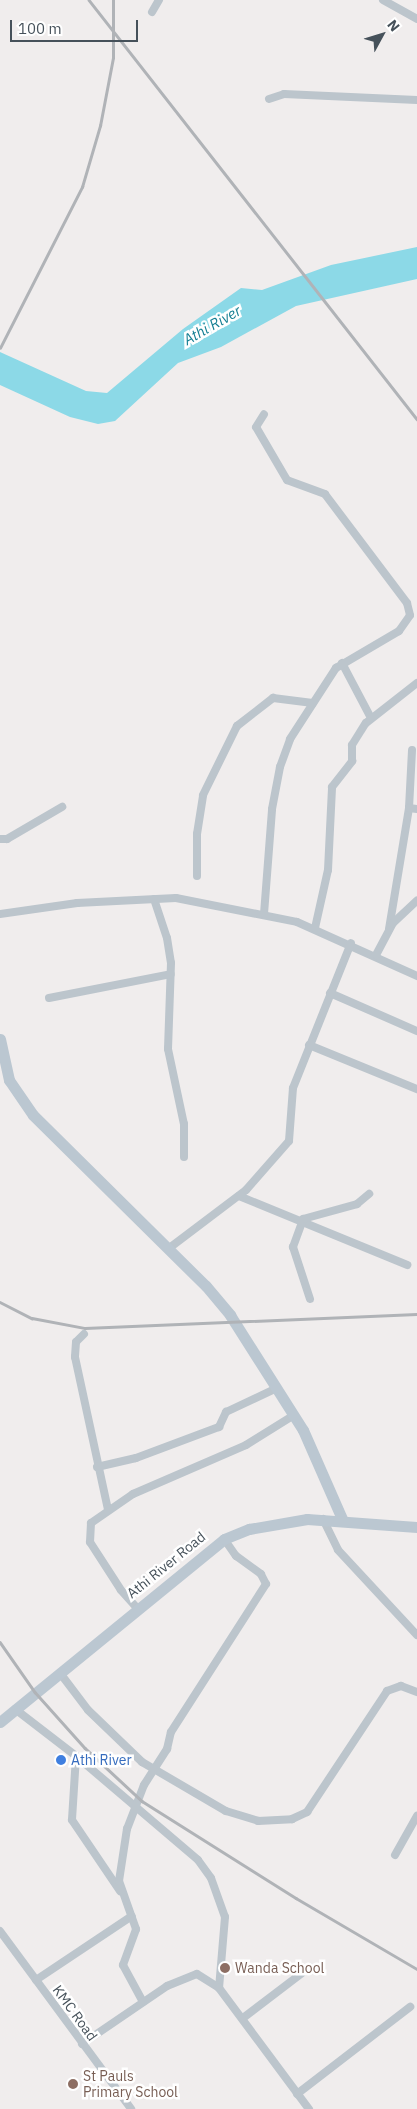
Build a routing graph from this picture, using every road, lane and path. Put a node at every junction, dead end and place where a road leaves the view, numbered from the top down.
1 (159, 0) edge
2 (383, 0) edge
3 (152, 12) dead end
4 (417, 19) edge
5 (269, 100) dead end
6 (417, 100) edge
7 (264, 414) dead end
8 (342, 663) junction
9 (417, 683) edge
10 (313, 703) junction
11 (371, 718) junction
12 (412, 750) dead end
13 (62, 807) dead end
14 (413, 808) edge
15 (0, 839) edge
16 (197, 876) dead end
17 (154, 899) junction
18 (417, 901) edge
19 (0, 914) edge
20 (264, 914) junction
21 (315, 928) junction
22 (389, 929) junction
23 (351, 944) junction
24 (376, 955) junction
25 (171, 974) junction
26 (417, 976) edge
27 (330, 993) junction
28 (49, 998) dead end
29 (417, 1031) edge
30 (0, 1039) edge
31 (309, 1045) junction
32 (417, 1088) edge
33 (184, 1157) dead end
34 (369, 1194) dead end
35 (239, 1196) junction
36 (303, 1220) junction
37 (168, 1248) junction
38 (407, 1265) dead end
39 (310, 1299) dead end
40 (84, 1334) dead end
41 (277, 1388) junction
42 (294, 1415) junction
43 (97, 1467) junction
44 (108, 1509) junction
45 (323, 1519) junction
46 (342, 1519) junction
47 (417, 1527) edge
48 (224, 1539) junction
49 (137, 1608) junction
50 (417, 1635) edge
51 (60, 1673) junction
52 (417, 1692) edge
53 (15, 1709) junction
54 (0, 1722) edge
55 (76, 1756) junction
56 (153, 1770) junction
57 (134, 1808) junction
58 (417, 1816) edge
59 (395, 1855) dead end
60 (121, 1891) junction
61 (132, 1916) junction
62 (0, 1930) edge
63 (310, 1967) dead end
64 (36, 1980) junction
65 (219, 1988) junction
66 (143, 2002) junction
67 (410, 2007) dead end
68 (243, 2018) junction
69 (82, 2044) junction
70 (298, 2094) junction
71 (132, 2109) edge
72 (309, 2109) edge

1 - 3 street
2 - 4 street
5 - 6 street
7 - 8 street
8 - 10 street
8 - 11 street
9 - 11 street
10 - 16 street
10 - 20 street
11 - 21 street
12 - 14 street
13 - 15 street
14 - 22 street
17 - 19 street
17 - 20 street
17 - 25 street
18 - 22 street
20 - 21 street
21 - 23 street
22 - 24 street
23 - 24 street
23 - 27 street
24 - 26 street
25 - 28 street
25 - 33 street
27 - 29 street
27 - 31 street
30 - 37 street
31 - 32 street
31 - 35 street
34 - 36 street
35 - 36 street
35 - 37 street
36 - 38 street
36 - 39 street
37 - 41 street
40 - 43 street
41 - 42 street
41 - 43 street
42 - 44 street
42 - 46 street
43 - 44 street
44 - 49 street
45 - 46 street, Athi River Road
45 - 48 street, Athi River Road
45 - 50 street
46 - 47 street, Athi River Road
48 - 49 street, Athi River Road
48 - 56 street
49 - 51 street, Athi River Road
51 - 53 street, Athi River Road
51 - 56 street
52 - 56 street
53 - 54 street, Athi River Road
53 - 55 street
55 - 57 street
55 - 60 street
56 - 57 street
57 - 60 street
57 - 65 street
58 - 59 street
60 - 61 street
61 - 64 street
61 - 66 street
62 - 64 street, KMC Road
63 - 68 street
64 - 69 street, KMC Road
65 - 66 street
65 - 68 street
66 - 69 street
67 - 70 street
68 - 70 street
69 - 71 street, KMC Road
70 - 72 street

